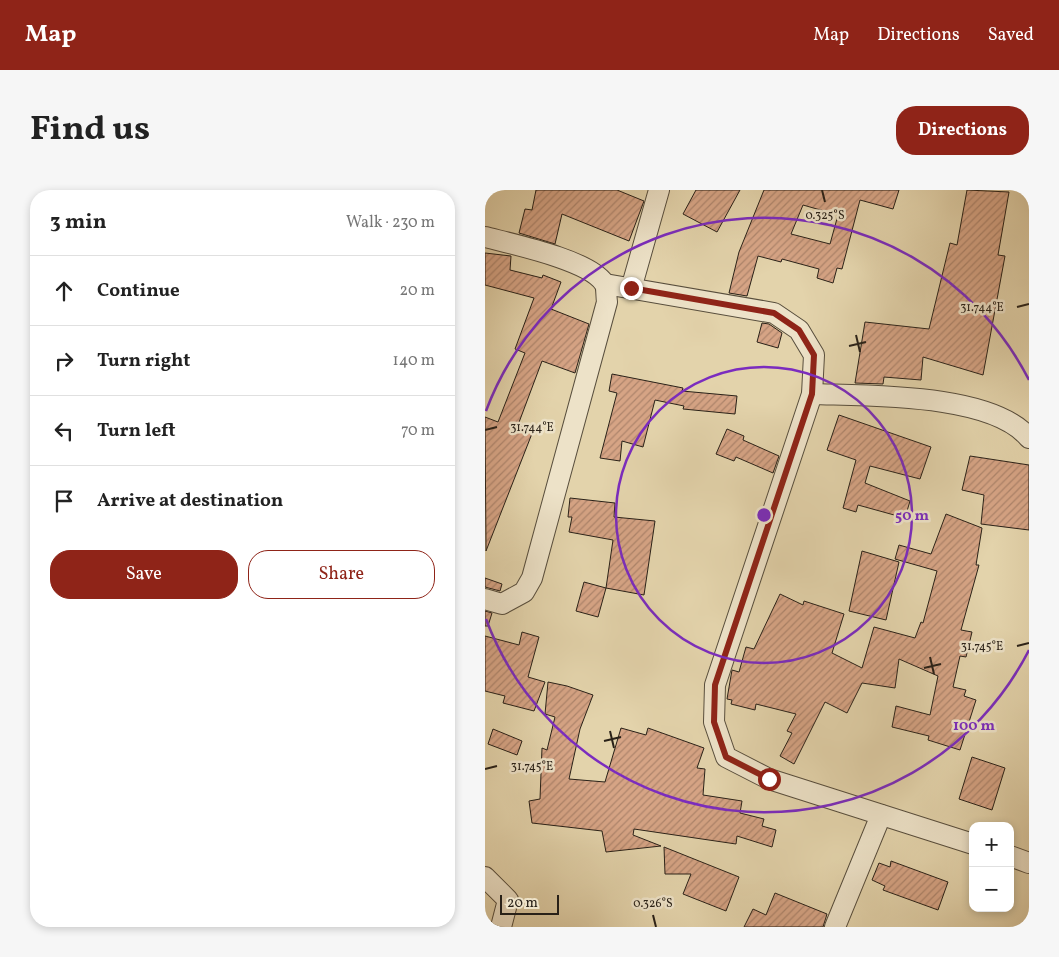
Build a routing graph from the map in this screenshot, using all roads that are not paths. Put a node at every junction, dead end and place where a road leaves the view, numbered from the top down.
1 (659, 190) edge
2 (485, 237) edge
3 (605, 284) junction
4 (631, 288) junction
5 (812, 394) junction
6 (1029, 438) edge
7 (485, 599) edge
8 (881, 815) junction
9 (969, 843) edge
10 (1014, 857) edge
11 (1029, 863) edge
12 (485, 877) edge
13 (501, 927) edge
14 (835, 927) edge

1 - 4 street
2 - 3 street
3 - 4 street
3 - 7 street
4 - 5 street
5 - 6 street
5 - 8 street
8 - 9 street
8 - 14 street
10 - 11 street
12 - 13 street

